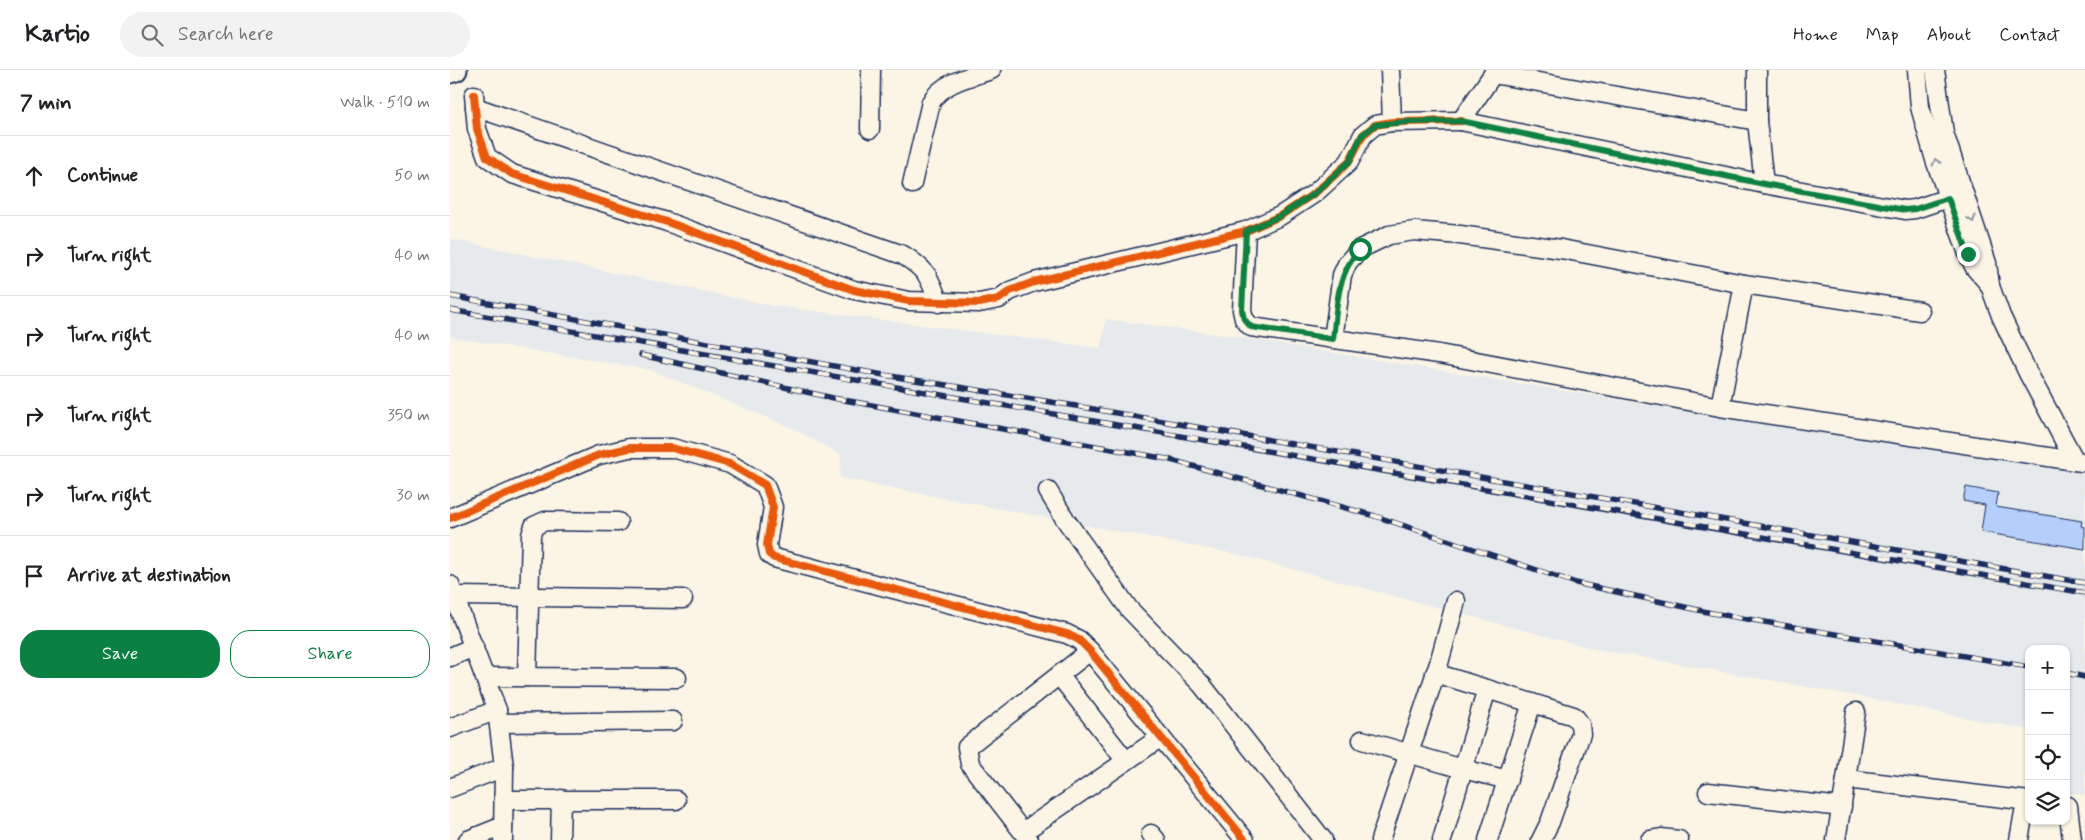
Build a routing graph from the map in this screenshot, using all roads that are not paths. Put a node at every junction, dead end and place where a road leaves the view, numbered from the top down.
1 (456, 70) edge
2 (871, 70) edge
3 (991, 70) edge
4 (1390, 70) edge
5 (1918, 70) edge
6 (1935, 70) edge
7 (1753, 71) edge
8 (450, 72) edge
9 (1496, 72) edge
10 (1461, 121) junction
11 (1757, 121) junction
12 (1392, 122) junction
13 (870, 129) dead end
14 (912, 184) dead end
15 (1764, 184) junction
16 (1948, 198) junction
17 (1246, 231) junction
18 (1744, 284) junction
19 (1990, 286) junction
20 (939, 302) junction
21 (1920, 311) dead end
22 (1333, 339) junction
23 (1720, 407) junction
24 (2080, 462) edge
25 (1048, 491) dead end
26 (450, 518) edge
27 (618, 522) dead end
28 (451, 589) edge
29 (529, 597) junction
30 (683, 599) dead end
31 (1456, 602) dead end
32 (474, 647) junction
33 (1090, 651) junction
34 (450, 657) edge
35 (1435, 673) junction
36 (1059, 675) junction
37 (485, 677) junction
38 (526, 677) junction
39 (677, 678) dead end
40 (1488, 689) junction
41 (1532, 703) junction
42 (1856, 712) dead end
43 (498, 717) junction
44 (673, 720) dead end
45 (450, 728) edge
46 (1161, 737) junction
47 (1362, 740) dead end
48 (1409, 752) junction
49 (1126, 761) junction
50 (504, 767) junction
51 (1463, 769) junction
52 (1846, 779) junction
53 (1508, 780) junction
54 (450, 788) edge
55 (1708, 792) dead end
56 (561, 798) junction
57 (504, 800) junction
58 (676, 800) dead end
59 (2025, 801) edge
60 (2073, 807) edge
61 (1842, 808) junction
62 (2025, 814) edge
63 (503, 833) edge
64 (1026, 836) edge
65 (468, 840) edge
66 (560, 840) edge
67 (1245, 840) edge
68 (1323, 840) edge
69 (1380, 840) edge
70 (1442, 840) edge
71 (1488, 840) edge
72 (1541, 840) edge
73 (1650, 840) edge
74 (1678, 840) edge
75 (1836, 840) edge
76 (2019, 840) edge
77 (2072, 840) edge

1 - 8 street
2 - 13 street
3 - 14 street
4 - 12 street
16 -> 5 street
6 -> 19 street
7 - 11 street
9 - 10 street
9 - 11 street
10 - 12 street
10 - 15 street
11 - 15 street
12 - 17 street
15 - 16 street
16 - 19 street
17 - 20 street
17 - 22 street
18 - 21 street
18 - 22 street
18 - 23 street
19 - 24 street
20 - 20 street
22 - 23 street
23 - 24 street
25 - 68 street
26 - 33 street
27 - 29 street
28 - 29 street
28 - 32 street
29 - 30 street
29 - 38 street
31 - 35 street
32 - 34 street
32 - 37 street
33 - 36 street
33 - 46 street
35 - 40 street
35 - 48 street
36 - 49 street
36 - 64 street
37 - 38 street
37 - 43 street
38 - 39 street
40 - 41 street
40 - 51 street
41 - 53 street
41 - 72 street
42 - 52 street
43 - 44 street
43 - 45 street
43 - 50 street
46 - 49 street
46 - 67 street
47 - 48 street
48 - 51 street
48 - 69 street
49 - 64 street
50 - 54 street
50 - 57 street
51 - 53 street
51 - 70 street
52 - 59 street
52 - 61 street
53 - 71 street
55 - 61 street
56 - 57 street
56 - 58 street
56 - 66 street
57 - 63 street
60 - 77 street
61 - 75 street
62 - 76 street
63 - 65 street
73 - 74 street

